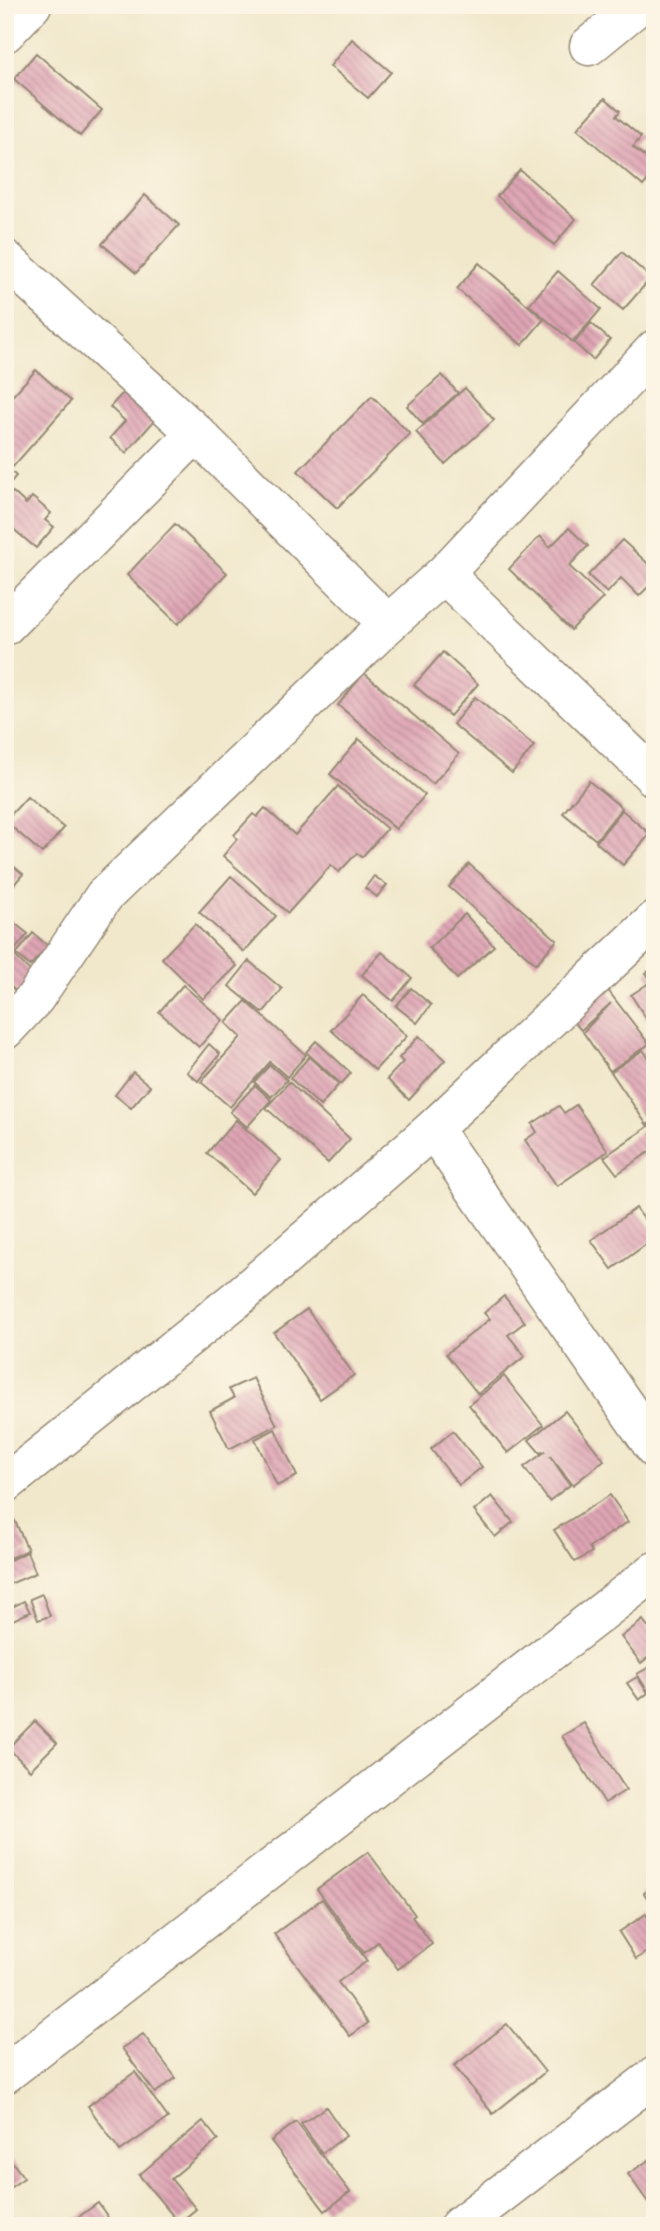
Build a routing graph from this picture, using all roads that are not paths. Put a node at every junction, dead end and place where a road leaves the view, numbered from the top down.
1 (32, 5) edge
2 (639, 5) edge
3 (5, 33) edge
4 (589, 46) dead end
5 (5, 259) edge
6 (655, 349) edge
7 (196, 433) junction
8 (444, 574) junction
9 (388, 624) junction
10 (5, 626) edge
11 (655, 778) edge
12 (655, 920) edge
13 (5, 1030) edge
14 (433, 1129) junction
15 (655, 1449) edge
16 (5, 1485) edge
17 (655, 1571) edge
18 (5, 2074) edge
19 (655, 2076) edge
20 (458, 2226) edge

1 - 3 street
2 - 4 street
5 - 7 street
6 - 8 street
7 - 9 street
7 - 10 street
8 - 9 street
8 - 11 street
9 - 13 street
12 - 14 street
14 - 15 street
14 - 16 street
17 - 18 street
19 - 20 street

